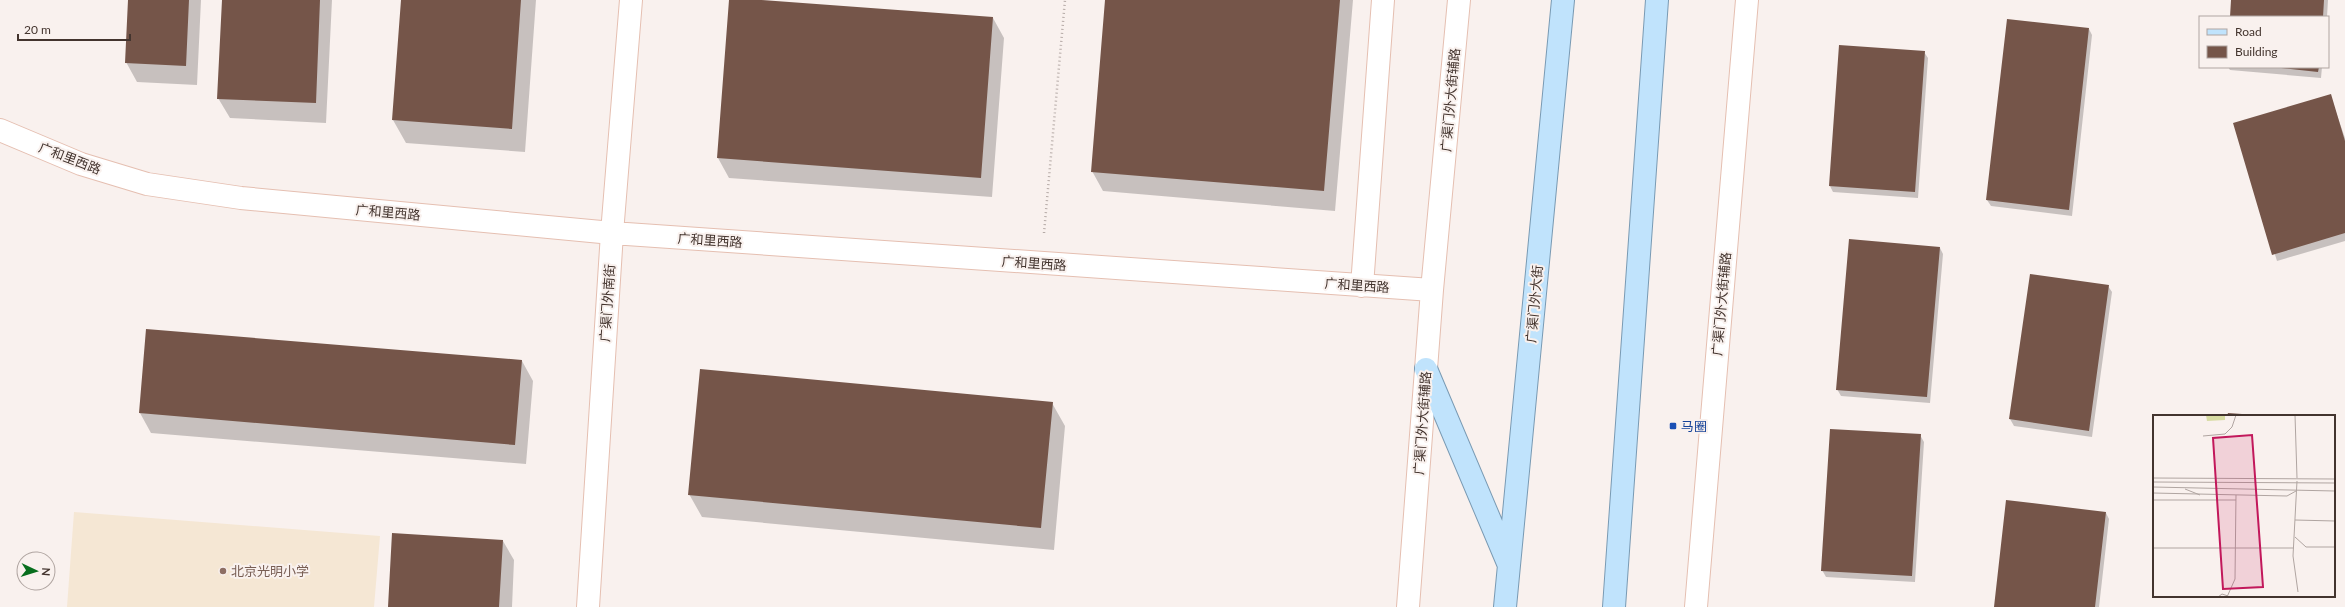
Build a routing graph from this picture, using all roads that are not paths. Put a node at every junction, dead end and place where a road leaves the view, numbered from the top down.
1 (631, 0) edge
2 (1383, 0) edge
3 (1459, 0) edge
4 (1563, 0) edge
5 (1657, 0) edge
6 (1747, 0) edge
7 (0, 130) edge
8 (612, 233) junction
9 (1362, 286) junction
10 (1432, 290) junction
11 (1426, 369) junction
12 (1509, 566) junction
13 (588, 607) edge
14 (1408, 607) edge
15 (1505, 607) edge
16 (1614, 607) edge
17 (1696, 607) edge

1 - 8 street, 广渠门外南街
2 - 9 street
3 - 10 street, 广渠门外大街辅路
4 - 12 main road, 广渠门外大街
5 - 16 main road
6 - 17 street, 广渠门外大街辅路
7 - 8 street, 广和里西路
8 - 9 street, 广和里西路
8 - 13 street, 广渠门外南街
9 - 10 street, 广和里西路
10 - 11 street, 广渠门外大街辅路
11 - 12 main road
11 - 14 street, 广渠门外大街辅路
12 - 15 main road, 广渠门外大街

